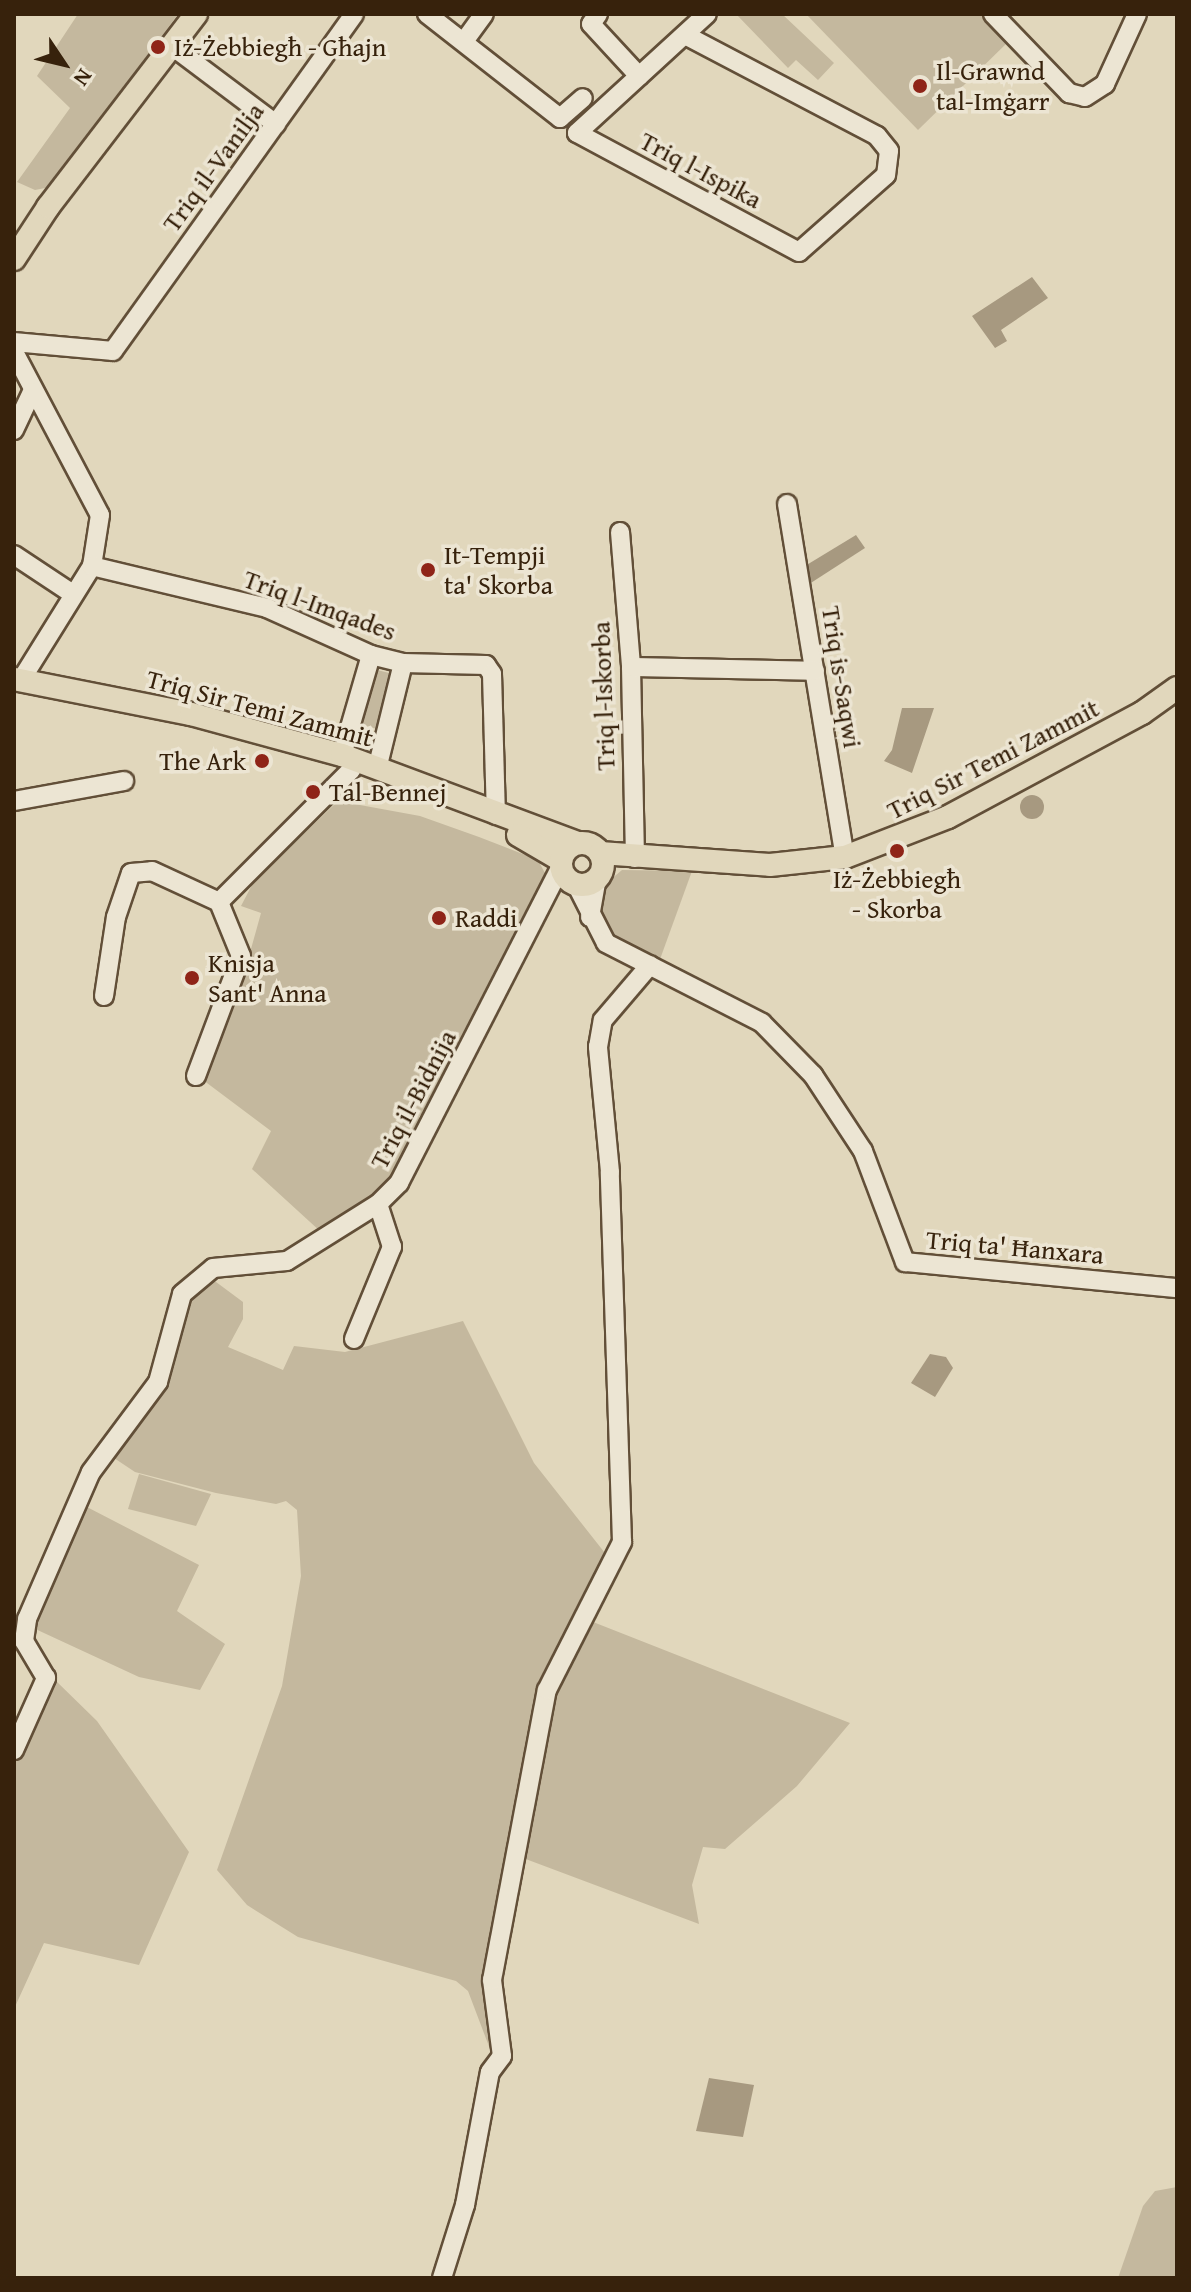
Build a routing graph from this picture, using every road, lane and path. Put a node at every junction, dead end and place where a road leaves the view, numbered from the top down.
1 (196, 14) edge
2 (354, 14) edge
3 (427, 14) edge
4 (484, 14) edge
5 (598, 14) edge
6 (707, 14) edge
7 (993, 14) edge
8 (1137, 14) edge
9 (685, 35) junction
10 (465, 40) junction
11 (172, 46) junction
12 (639, 76) junction
13 (583, 98) dead end
14 (276, 124) junction
15 (20, 237) edge
16 (14, 259) edge
17 (14, 342) edge
18 (14, 352) edge
19 (32, 392) junction
20 (14, 430) edge
21 (787, 504) dead end
22 (620, 532) dead end
23 (14, 555) edge
24 (92, 566) junction
25 (73, 594) junction
26 (371, 655) junction
27 (403, 663) junction
28 (631, 667) junction
29 (815, 671) junction
30 (16, 686) edge
31 (1177, 688) edge
32 (349, 761) junction
33 (377, 769) junction
34 (124, 781) dead end
35 (14, 801) edge
36 (496, 815) junction
37 (845, 857) junction
38 (635, 858) junction
39 (581, 871) junction
40 (219, 902) junction
41 (650, 965) junction
42 (104, 996) dead end
43 (196, 1076) dead end
44 (378, 1204) junction
45 (1177, 1288) edge
46 (354, 1339) dead end
47 (14, 1750) edge
48 (442, 2278) edge

1 - 11 main road
2 - 14 street, Triq il-Vanilja
3 - 10 street
4 - 10 street
5 - 12 street
6 - 9 street
7 - 8 street
9 - 12 street
9 - 12 street, Triq l-Ispika
10 - 13 street
11 - 14 street
11 - 15 main road
14 - 17 street, Triq il-Vanilja
15 - 16 main road
18 - 19 street
19 - 20 street
19 - 24 street
21 - 29 street, Triq is-Saqwi
22 - 28 street, Triq l-Iskorba
23 - 25 street
24 - 25 street
24 - 26 street, Triq l-Imqades
25 - 30 street
26 - 27 street, Triq l-Imqades
26 - 32 street
27 - 33 street
27 - 36 street, Triq l-Imqades
28 - 29 street
28 - 38 street, Triq l-Iskorba
29 - 37 street, Triq is-Saqwi
30 - 32 main road, Triq Sir Temi Zammit
31 - 37 main road, Triq Sir Temi Zammit
32 - 33 main road, Triq Sir Temi Zammit
32 - 39 main road, Triq Sir Temi Zammit
32 - 40 street
33 - 36 main road, Triq Sir Temi Zammit
34 - 35 street
36 - 39 main road, Triq Sir Temi Zammit
37 - 38 main road, Triq Sir Temi Zammit
38 - 39 main road, Triq Sir Temi Zammit
39 - 41 street, Triq ta' Ħanxara
39 - 44 street, Triq il-Bidnija
40 - 42 street
40 - 43 street
41 - 45 street, Triq ta' Ħanxara
41 - 48 street
44 - 46 street
44 - 47 street, Triq il-Bidnija

